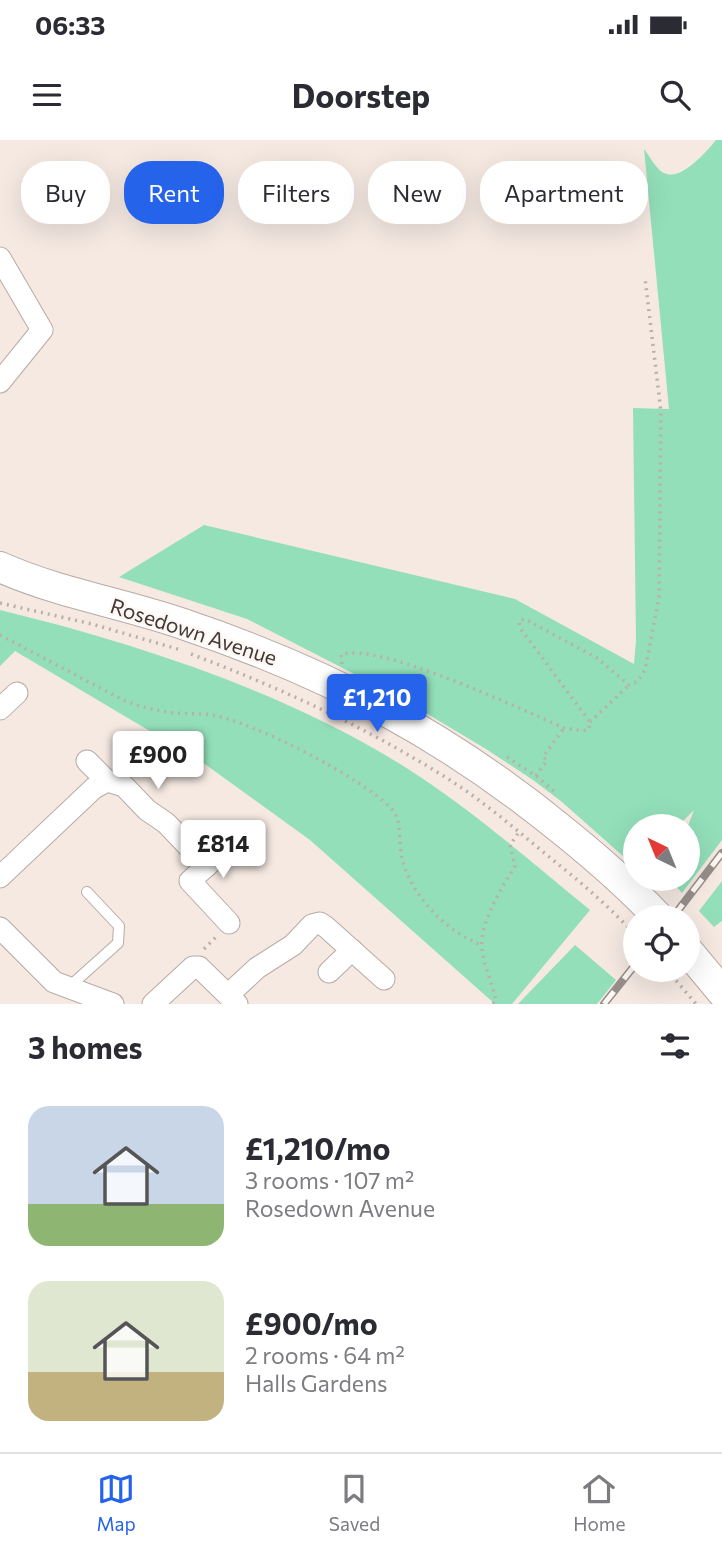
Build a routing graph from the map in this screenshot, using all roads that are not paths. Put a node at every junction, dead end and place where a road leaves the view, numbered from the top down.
1 (0, 258) edge
2 (0, 382) edge
3 (0, 567) edge
4 (14, 580) edge
5 (17, 693) dead end
6 (0, 709) edge
7 (87, 761) dead end
8 (100, 785) junction
9 (246, 838) dead end
10 (207, 866) junction
11 (0, 877) edge
12 (87, 892) dead end
13 (634, 905) edge
14 (229, 923) road end
15 (0, 928) edge
16 (352, 950) junction
17 (329, 972) dead end
18 (700, 975) edge
19 (384, 979) dead end
20 (69, 987) junction
21 (722, 992) edge
22 (232, 999) edge
23 (113, 1004) edge
24 (153, 1004) edge

1 - 2 street
3 - 4 street, Rosedown Avenue
4 - 13 street, Rosedown Avenue
5 - 6 street
7 - 8 street
8 - 10 street
8 - 11 street
9 - 10 street
10 - 14 street
12 - 20 lane
15 - 20 street
16 - 17 street
16 - 19 street
16 - 22 street
18 - 21 street
20 - 23 street
22 - 24 street

